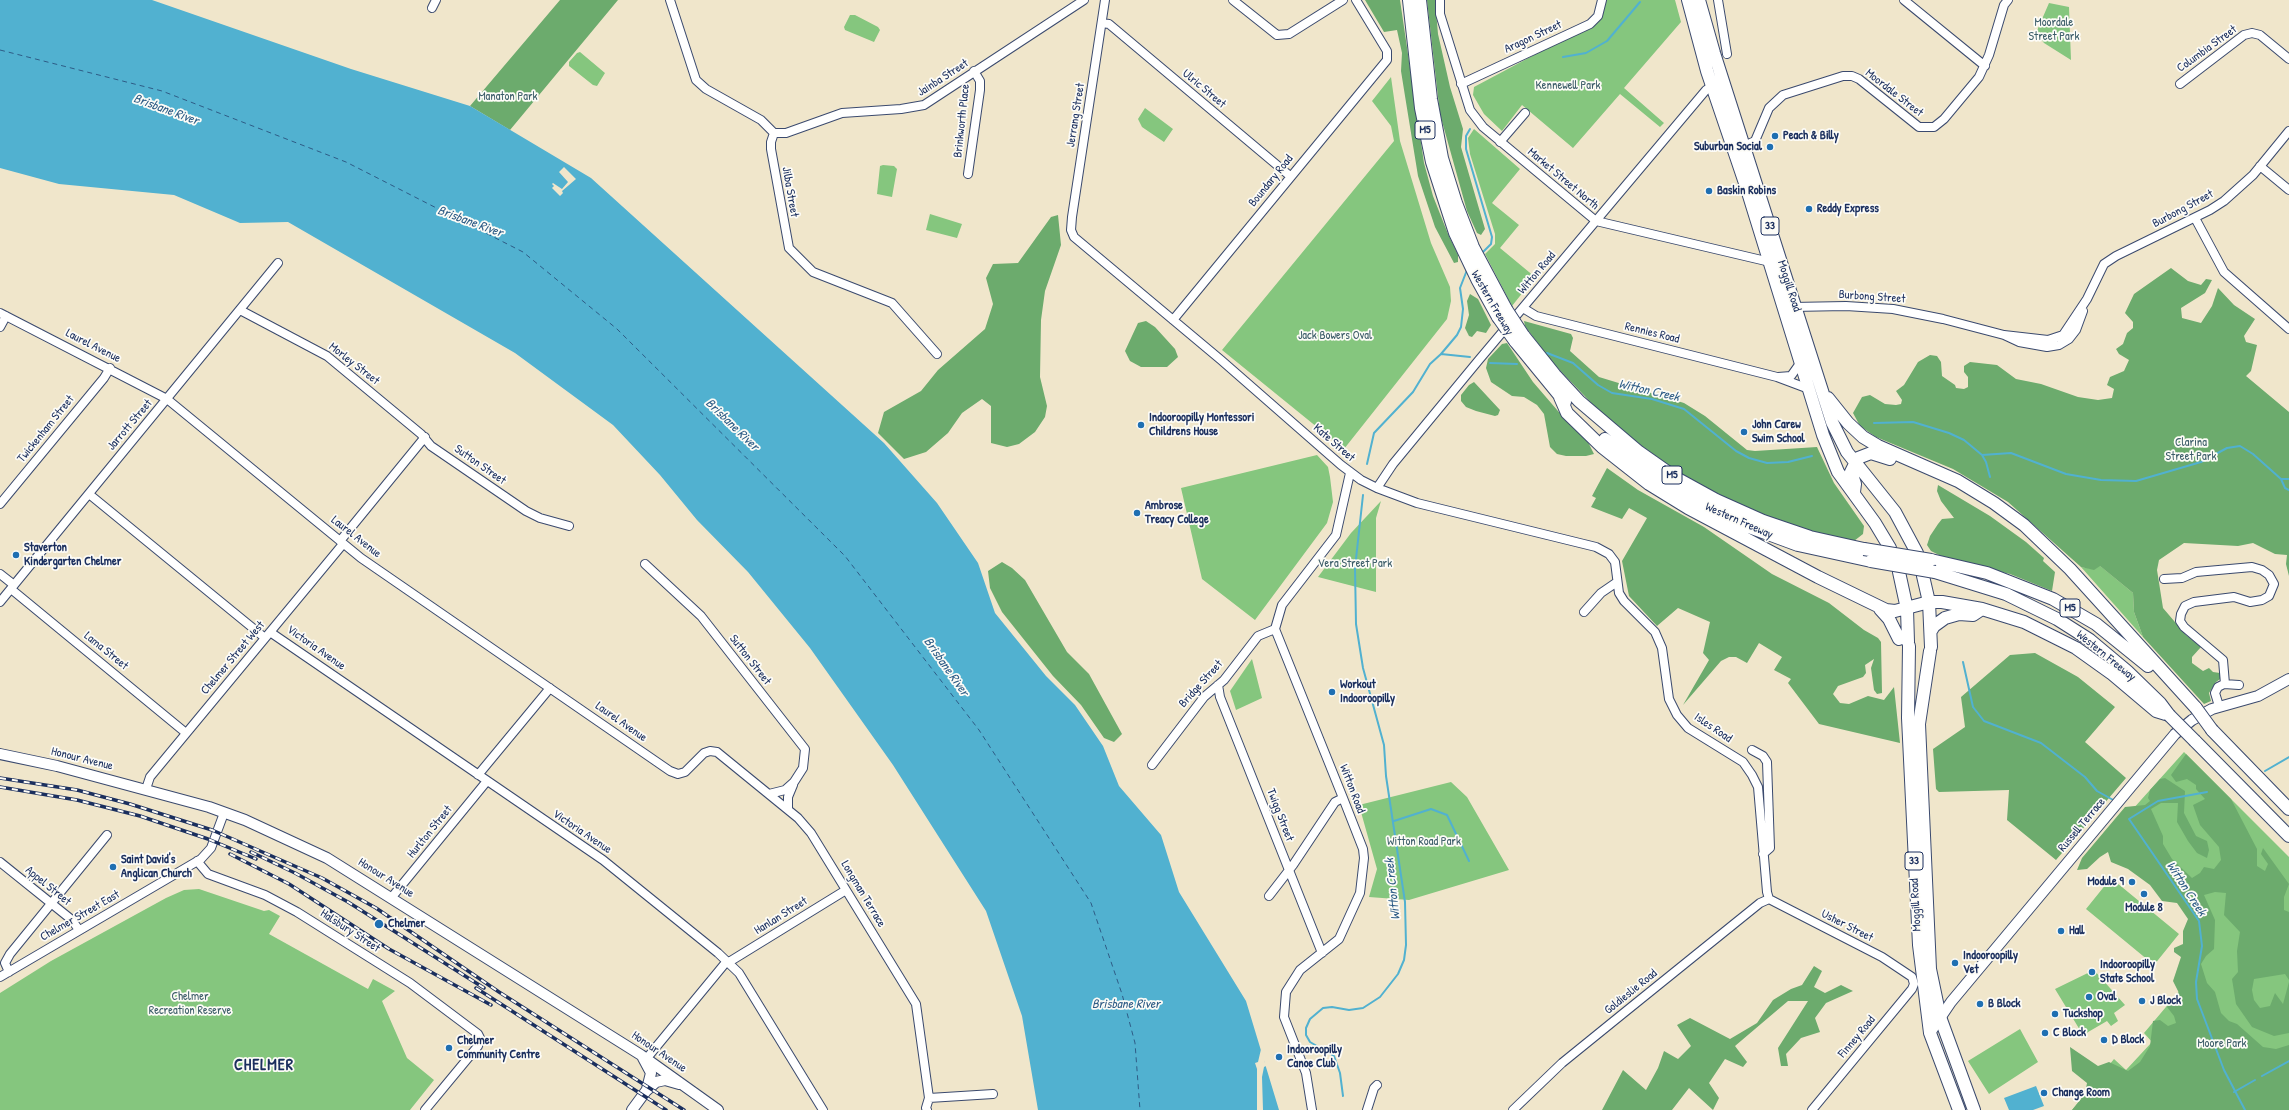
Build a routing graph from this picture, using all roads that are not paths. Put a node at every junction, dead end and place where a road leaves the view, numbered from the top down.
1 (436, 0) edge
2 (670, 0) edge
3 (1084, 0) edge
4 (1105, 0) edge
5 (1233, 0) edge
6 (1343, 0) edge
7 (1356, 0) edge
8 (1409, 0) edge
9 (1420, 0) edge
10 (1440, 0) edge
11 (1602, 0) edge
12 (1718, 0) edge
13 (1904, 0) edge
14 (2008, 0) edge
15 (1697, 1) edge
16 (432, 8) dead end
17 (1102, 23) junction
18 (1727, 54) dead end
19 (2289, 59) edge
20 (1985, 66) junction
21 (974, 71) junction
22 (1717, 82) junction
23 (1462, 84) junction
24 (2180, 84) dead end
25 (1524, 113) dead end
26 (2289, 130) edge
27 (774, 133) junction
28 (1500, 142) junction
29 (1744, 146) junction
30 (2260, 166) junction
31 (968, 174) dead end
32 (1290, 176) junction
33 (2289, 190) edge
34 (2195, 218) junction
35 (1596, 221) junction
36 (1073, 234) joint
37 (1469, 251) junction
38 (1770, 262) junction
39 (278, 263) dead end
40 (1790, 307) junction
41 (1523, 308) junction
42 (240, 310) junction
43 (3, 315) edge
44 (1173, 320) junction
45 (0, 327) edge
46 (2289, 328) edge
47 (1519, 338) junction
48 (938, 354) dead end
49 (1801, 362) junction
50 (110, 368) junction
51 (1778, 377) junction
52 (1815, 387) junction
53 (1560, 397) junction
54 (167, 399) junction
55 (425, 437) junction
56 (1854, 462) junction
57 (1350, 473) junction
58 (1377, 488) junction
59 (89, 494) junction
60 (1853, 495) junction
61 (0, 504) edge
62 (569, 526) dead end
63 (341, 542) junction
64 (2043, 543) junction
65 (1922, 563) junction
66 (645, 564) dead end
67 (0, 574) edge
68 (2164, 579) dead end
69 (1617, 582) junction
70 (12, 587) junction
71 (0, 602) edge
72 (1929, 602) junction
73 (1880, 609) junction
74 (1907, 609) junction
75 (1982, 609) junction
76 (1584, 612) dead end
77 (1274, 629) junction
78 (1931, 631) junction
79 (268, 635) junction
80 (1904, 643) junction
81 (2289, 679) edge
82 (2225, 684) junction
83 (1218, 685) junction
84 (2239, 685) dead end
85 (550, 688) junction
86 (2185, 700) junction
87 (2219, 706) junction
88 (2169, 715) junction
89 (186, 733) junction
90 (1752, 750) dead end
91 (0, 754) edge
92 (695, 762) joint
93 (1152, 765) dead end
94 (478, 775) junction
95 (487, 781) junction
96 (794, 782) junction
97 (146, 789) junction
98 (769, 794) junction
99 (1343, 798) junction
100 (788, 809) junction
101 (2289, 809) edge
102 (224, 813) junction
103 (108, 835) dead end
104 (2289, 836) edge
105 (1763, 854) junction
106 (197, 861) junction
107 (0, 862) edge
108 (1289, 871) junction
109 (846, 890) junction
110 (1269, 896) dead end
111 (392, 897) junction
112 (1769, 899) junction
113 (51, 904) junction
114 (80, 930) junction
115 (1322, 953) junction
116 (728, 962) junction
117 (8, 972) junction
118 (0, 977) edge
119 (1912, 977) joint
120 (1940, 1017) junction
121 (1930, 1033) junction
122 (644, 1056) junction
123 (1377, 1085) dead end
124 (687, 1086) junction
125 (646, 1091) junction
126 (993, 1094) dead end
127 (929, 1098) junction
128 (925, 1109) edge
129 (425, 1110) edge
130 (632, 1110) edge
131 (718, 1110) edge
132 (823, 1110) edge
133 (1312, 1110) edge
134 (1367, 1110) edge
135 (1513, 1110) edge
136 (1812, 1110) edge
137 (1960, 1110) edge
138 (1974, 1110) edge

1 - 16 street
2 - 27 street
3 - 21 street, Jainba Street
4 - 17 street, Jerrang Street
5 - 6 street
7 - 32 street, Boundary Road
8 - 37 highway, Western Freeway / M5
9 - 37 highway, Western Freeway / M5
10 - 23 street, Market Street North
11 - 23 street, Aragon Street
12 - 18 street
13 - 20 street
14 - 20 street, Moordale Street
15 - 22 highway, Moggill Road / 33
17 - 32 street, Ulric Street
17 - 36 street, Jerrang Street
19 - 24 street, Columbia Street
20 - 29 street, Moordale Street
21 - 27 street, Jainba Street
21 - 31 street, Brinkworth Place
22 - 29 highway, Moggill Road / 33
22 - 35 street, Witton Road
22 - 38 highway, Moggill Road / 33
23 - 28 street, Market Street North
25 - 28 street
26 - 30 street, Burbong Street
27 - 48 street, Jilba Street
28 - 35 street, Market Street North
29 - 40 highway, Moggill Road / 33
30 - 33 street
30 - 34 street, Burbong Street
32 - 44 street, Boundary Road
34 - 40 street, Burbong Street
34 - 46 street
35 - 38 street, Market Street North
35 - 41 street, Witton Road
36 - 44 street, Kate Street
37 - 47 highway, Western Freeway / M5, bridge
38 - 40 highway, Moggill Road / 33
39 - 42 street, Jarrott Street
40 - 49 highway, Moggill Road / 33
40 - 52 highway, Moggill Road / 33
41 - 51 street, Rennies Road
41 - 58 street, Witton Road
42 - 54 street, Jarrott Street
42 - 55 street, Morley Street
43 - 45 street
43 - 50 street, Laurel Avenue
44 - 57 street, Kate Street
47 - 53 highway, Western Freeway / M5
47 - 65 highway, Western Freeway / M5, bridge
49 - 51 street
49 - 52 highway, Moggill Road / 33
50 - 54 street, Laurel Avenue
50 - 61 street, Twickenham Street
51 - 52 street, Rennies Road
52 - 56 highway, Moggill Road / 33
52 - 60 highway, Moggill Road / 33
52 - 64 highway
53 - 73 highway
53 - 88 highway, Western Freeway / M5, bridge
54 - 59 street, Jarrott Street
54 - 63 street, Laurel Avenue
55 - 62 street, Sutton Street
55 - 63 street, Chelmer Street West
56 - 60 highway
56 - 64 highway
56 - 65 highway, Moggill Road / 33
57 - 58 street, Kate Street
57 - 77 street
58 - 69 street, Kate Street
59 - 70 street, Jarrott Street
59 - 79 street, Victoria Avenue
60 - 74 highway, Moggill Road / 33
63 - 79 street, Chelmer Street West
63 - 85 street, Laurel Avenue
64 - 86 highway
65 - 72 highway, Moggill Road / 33
65 - 86 highway, Western Freeway / M5
66 - 96 street, Sutton Street
67 - 70 street, Lama Street
68 - 82 street
69 - 76 street
69 - 105 street, Isles Road
70 - 71 street, Jarrott Street
70 - 89 street, Lama Street
72 - 74 highway
72 - 75 highway
72 - 78 highway, Moggill Road / 33
73 - 74 highway
73 - 80 highway
74 - 80 highway, Moggill Road / 33
75 - 78 highway
75 - 88 highway
77 - 83 street, Bridge Street
77 - 99 street, Witton Road
78 - 120 highway, Moggill Road / 33
79 - 89 street, Chelmer Street West
79 - 94 street, Victoria Avenue
80 - 121 highway, Moggill Road / 33
81 - 87 main road, Russell Terrace
82 - 84 street
82 - 87 street
83 - 93 street, Bridge Street
83 - 108 street, Twigg Street
85 - 92 street, Laurel Avenue
85 - 94 street
86 - 101 highway, Western Freeway / M5, bridge
87 - 120 main road, Russell Terrace
88 - 104 highway, Western Freeway / M5, bridge
89 - 97 street, Chelmer Street West
90 - 105 street, Isles Road
91 - 97 main road, Honour Avenue
92 - 98 street, Longman Terrace
94 - 95 street, Victoria Avenue
95 - 111 street, Hurlton Street
95 - 116 street, Victoria Avenue
96 - 98 street
96 - 100 street, Sutton Street
97 - 102 main road, Honour Avenue
98 - 100 street, Longman Terrace
99 - 108 street
99 - 115 street, Witton Road
100 - 109 street, Longman Terrace
102 - 106 street, Chelmer Street East
102 - 111 main road, Honour Avenue
103 - 113 street, Chelmer Street East
105 - 112 street, Isles Road
106 - 114 street, Chelmer Street East
106 - 129 street, Halsbury Street
107 - 113 street, Appel Street
108 - 110 street
108 - 115 street, Twigg Street
109 - 116 street, Hanlan Street
109 - 127 street, Longman Terrace
111 - 122 main road, Honour Avenue
112 - 119 street, Usher Street
112 - 135 street, Goldieslie Road
113 - 114 street, Appel Street
113 - 117 street, Chelmer Street East
114 - 117 street, Chelmer Street East
115 - 133 street, Witton Road
116 - 122 street, Hanlan Street
116 - 132 street, Victoria Avenue
117 - 118 street, Chelmer Street East
119 - 136 street, Finney Road
120 - 121 main road, Russell Terrace
120 - 138 highway, Moggill Road / 33
121 - 137 highway, Moggill Road / 33
122 - 124 main road, Honour Avenue
122 - 125 main road
123 - 134 street
124 - 125 main road
124 - 131 main road, Honour Avenue
125 - 130 main road
126 - 127 street
127 - 128 street, Longman Terrace

